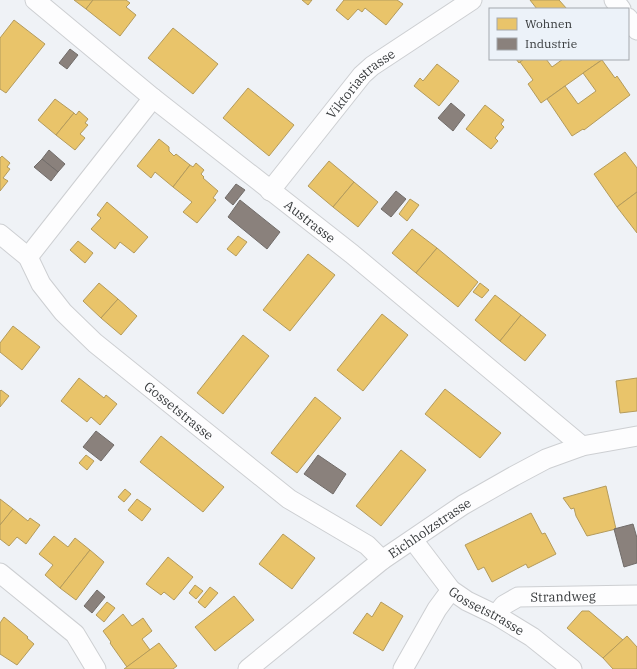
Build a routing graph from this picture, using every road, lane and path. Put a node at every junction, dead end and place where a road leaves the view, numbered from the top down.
1 (35, 0) edge
2 (472, 0) edge
3 (614, 0) edge
4 (620, 8) edge
5 (629, 19) edge
6 (637, 30) edge
7 (153, 98) junction
8 (270, 191) junction
9 (0, 234) edge
10 (28, 257) junction
11 (637, 436) edge
12 (582, 446) junction
13 (413, 540) junction
14 (382, 560) junction
15 (0, 572) edge
16 (451, 590) junction
17 (637, 595) edge
18 (496, 615) junction
19 (96, 669) edge
20 (248, 669) edge
21 (403, 669) edge
22 (572, 669) edge

1 - 7 street, Austrasse
2 - 8 street, Viktoriastrasse
3 - 4 street
5 - 6 street
7 - 8 street, Austrasse
7 - 10 street
8 - 12 street, Austrasse
9 - 10 street, Gossetstrasse
10 - 14 street, Gossetstrasse
11 - 12 street, Eichholzstrasse
12 - 13 street, Eichholzstrasse
13 - 14 street, Eichholzstrasse
13 - 16 street, Gossetstrasse
14 - 20 street, Eichholzstrasse
15 - 19 street
16 - 18 street, Gossetstrasse
16 - 21 street
17 - 18 street, Strandweg
18 - 22 street, Gossetstrasse

